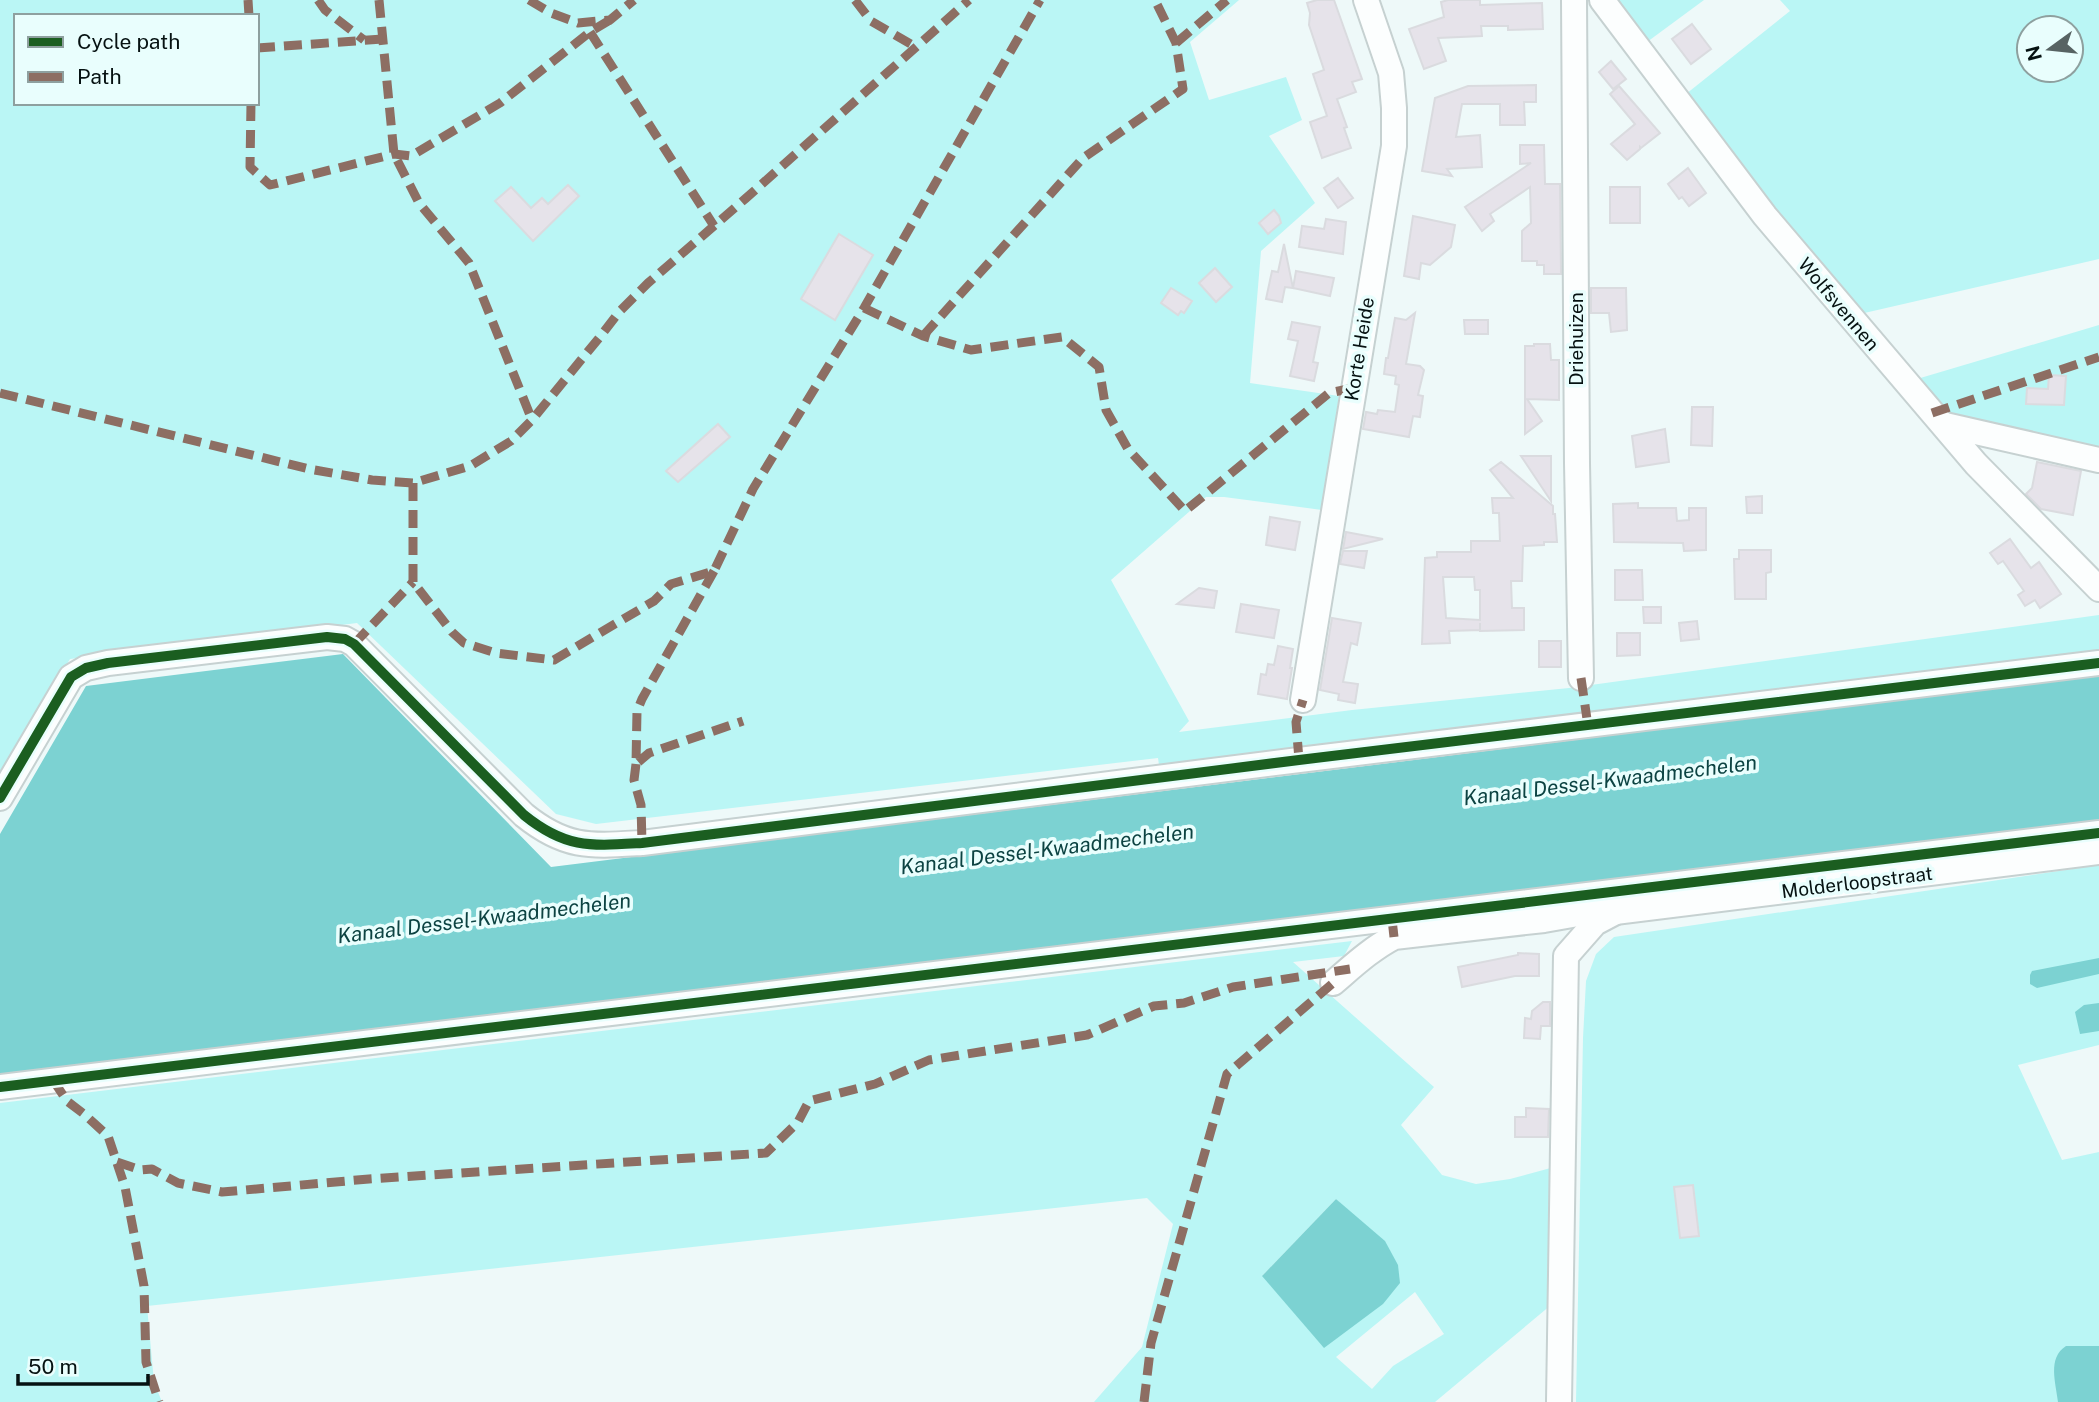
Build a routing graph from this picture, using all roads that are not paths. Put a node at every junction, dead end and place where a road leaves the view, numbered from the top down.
1 (1366, 0) edge
2 (1574, 0) edge
3 (1602, 0) edge
4 (1945, 425) junction
5 (2099, 460) edge
6 (2099, 589) edge
7 (2099, 663) edge
8 (1581, 678) dead end
9 (1303, 700) dead end
10 (0, 798) edge
11 (2099, 833) edge
12 (2099, 852) edge
13 (1615, 912) junction
14 (1544, 920) junction
15 (1566, 956) junction
16 (1334, 983) dead end
17 (0, 1087) edge
18 (1559, 1402) edge

1 - 9 street, Korte Heide
2 - 8 street, Driehuizen
3 - 4 street, Wolfsvennen
4 - 5 street
4 - 6 street, Wolfsvennen
7 - 10 street
11 - 17 street
12 - 13 street, Molderloopstraat
13 - 14 street, Molderloopstraat
13 - 15 street, Molderloopstraat
14 - 15 street
14 - 16 street, Molderloopstraat
15 - 18 street

